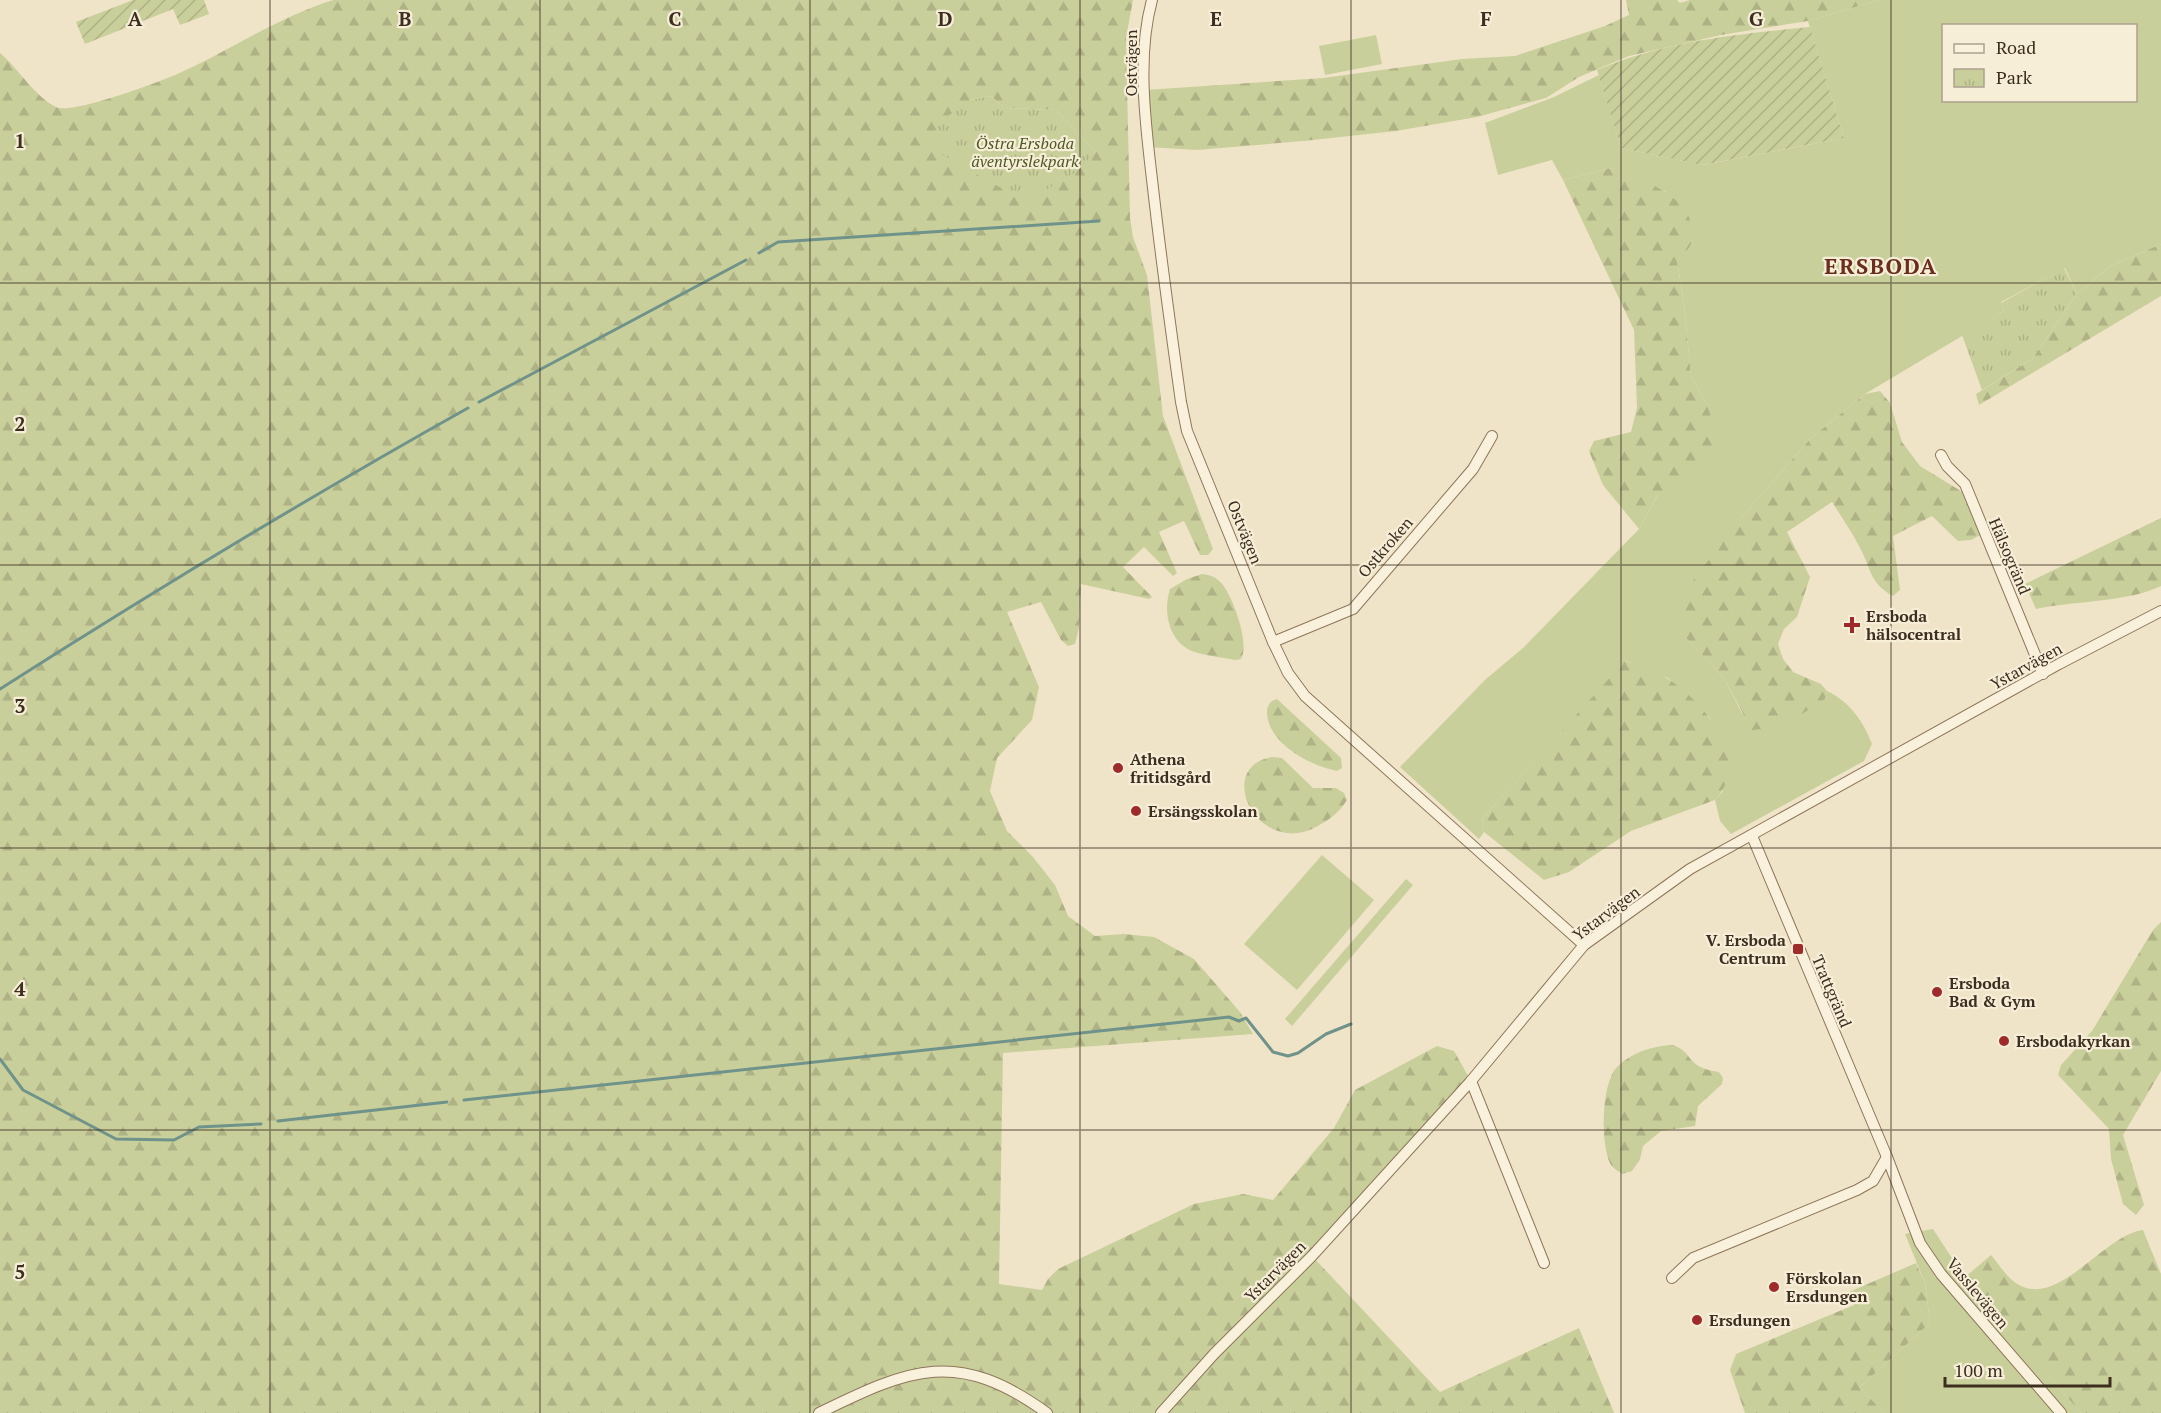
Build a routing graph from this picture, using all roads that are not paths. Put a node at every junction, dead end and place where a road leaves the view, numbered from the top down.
1 (1152, 0) edge
2 (1492, 436) dead end
3 (1941, 455) dead end
4 (2161, 611) edge
5 (1273, 642) junction
6 (2043, 674) junction
7 (1752, 836) junction
8 (1584, 945) junction
9 (1471, 1081) junction
10 (1887, 1157) junction
11 (1895, 1177) joint
12 (1544, 1263) dead end
13 (1672, 1278) dead end
14 (819, 1413) edge
15 (1047, 1413) edge
16 (1161, 1413) edge
17 (2061, 1413) edge

1 - 5 street, Ostvägen
2 - 5 street, Ostkroken
3 - 6 street, Hälsogränd
4 - 6 street, Ystarvägen
5 - 8 street, Ostvägen
6 - 7 street, Ystarvägen
7 - 8 street, Ystarvägen
7 - 10 street, Trattgränd
8 - 9 street, Ystarvägen
9 - 12 street
9 - 16 street, Ystarvägen
10 - 11 street, Trattgränd
10 - 13 street
11 - 17 street, Vasslevägen
14 - 15 street

